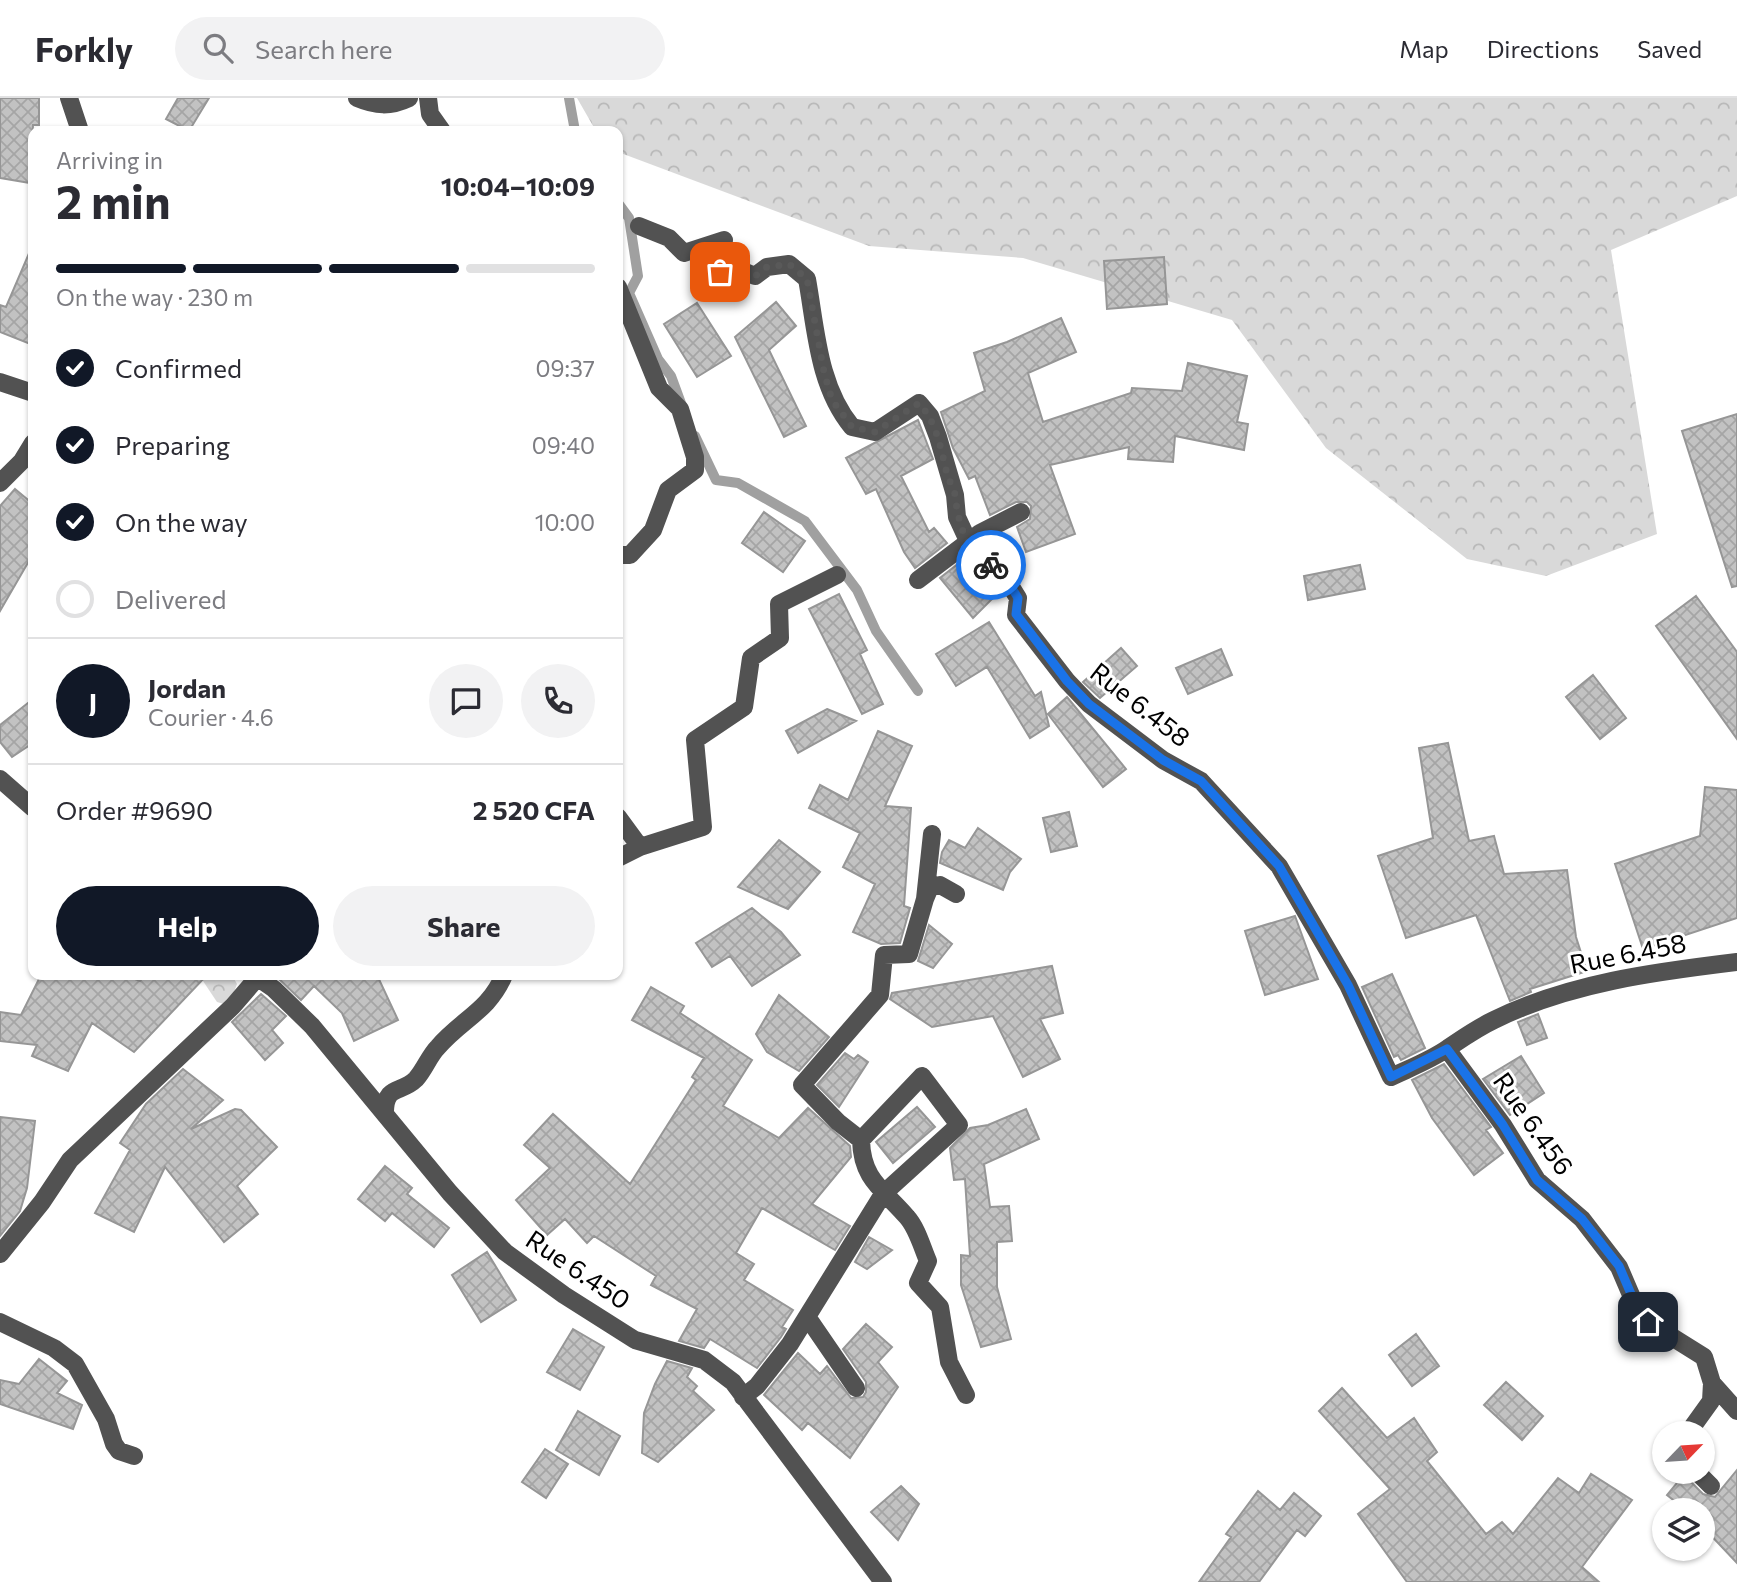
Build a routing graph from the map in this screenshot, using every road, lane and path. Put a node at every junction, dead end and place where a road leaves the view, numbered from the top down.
1 (69, 98) edge
2 (357, 98) edge
3 (409, 98) edge
4 (428, 98) edge
5 (78, 126) edge
6 (438, 126) edge
7 (639, 226) dead end
8 (623, 299) edge
9 (0, 382) edge
10 (28, 391) edge
11 (28, 451) edge
12 (0, 483) edge
13 (1021, 512) dead end
14 (969, 543) junction
15 (623, 555) edge
16 (837, 575) dead end
17 (918, 580) dead end
18 (0, 779) edge
19 (28, 804) edge
20 (623, 824) edge
21 (932, 834) dead end
22 (640, 847) junction
23 (623, 856) edge
24 (957, 894) dead end
25 (925, 899) junction
26 (1737, 962) edge
27 (253, 980) edge
28 (262, 980) edge
29 (502, 980) edge
30 (1447, 1049) junction
31 (385, 1111) junction
32 (861, 1140) junction
33 (883, 1194) junction
34 (0, 1254) edge
35 (808, 1318) junction
36 (0, 1322) edge
37 (1712, 1383) junction
38 (856, 1388) dead end
39 (967, 1395) dead end
40 (743, 1396) junction
41 (1737, 1411) edge
42 (1697, 1421) edge
43 (134, 1456) dead end
44 (883, 1582) edge

1 - 5 street
2 - 3 street
4 - 6 street
7 - 14 street, Rue 6.458
8 - 15 street
9 - 10 street
11 - 12 street
13 - 14 street
14 - 17 street
14 - 30 street, Rue 6.458
16 - 22 street
18 - 19 street
20 - 22 street
21 - 25 street
22 - 23 street
24 - 25 street
25 - 32 street
26 - 30 street, Rue 6.458
27 - 34 street
28 - 31 street, Rue 6.450
29 - 31 street
30 - 37 street, Rue 6.456
31 - 40 street, Rue 6.450
32 - 33 street
32 - 33 street
33 - 35 street
33 - 39 street
35 - 38 street
35 - 40 street
36 - 43 street
37 - 41 street, Rue 6.456
37 - 42 street
40 - 44 street, Rue 6.450

